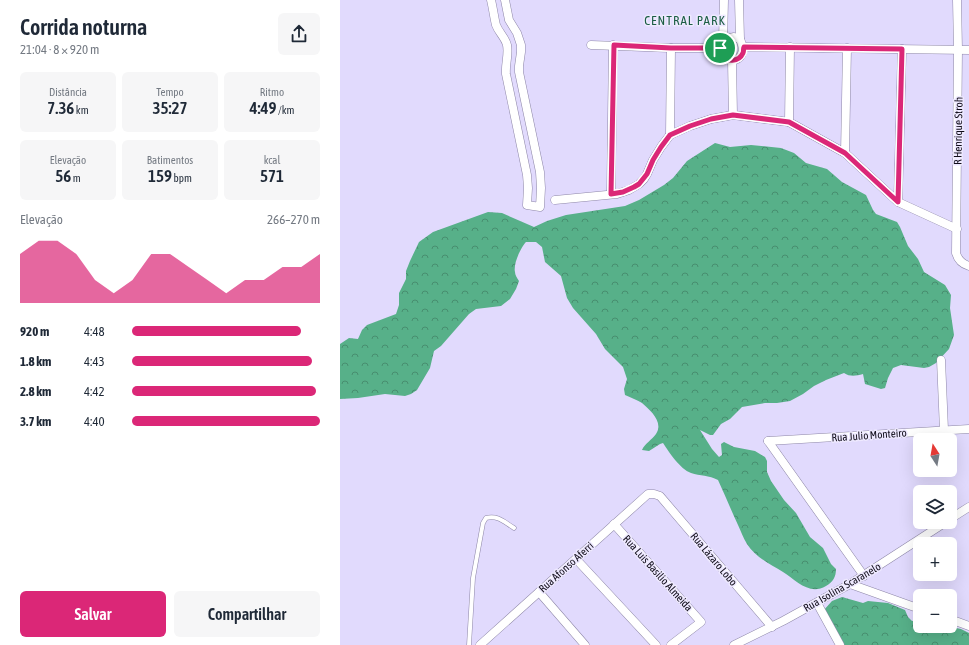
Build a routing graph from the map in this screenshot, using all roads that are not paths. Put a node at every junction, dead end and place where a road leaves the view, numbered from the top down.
1 (491, 0) edge
2 (504, 0) edge
3 (724, 0) edge
4 (739, 0) edge
5 (957, 0) edge
6 (742, 43) junction
7 (591, 45) dead end
8 (614, 45) junction
9 (722, 45) junction
10 (790, 47) junction
11 (671, 48) junction
12 (847, 48) junction
13 (902, 49) junction
14 (958, 50) junction
15 (969, 50) edge
16 (732, 61) junction
17 (733, 115) junction
18 (789, 122) junction
19 (670, 135) junction
20 (845, 153) junction
21 (611, 194) junction
22 (555, 200) dead end
23 (898, 202) junction
24 (957, 229) junction
25 (969, 266) edge
26 (941, 360) dead end
27 (969, 429) edge
28 (944, 430) junction
29 (654, 494) joint
30 (969, 507) edge
31 (957, 515) edge
32 (614, 524) junction
33 (514, 528) dead end
34 (935, 529) edge
35 (576, 559) junction
36 (864, 576) junction
37 (850, 584) junction
38 (538, 592) junction
39 (817, 603) junction
40 (913, 606) edge
41 (957, 622) edge
42 (969, 626) edge
43 (772, 627) junction
44 (736, 644) edge
45 (469, 645) edge
46 (480, 645) edge
47 (585, 645) edge
48 (656, 645) edge
49 (671, 645) edge
50 (840, 645) edge

1 - 2 street
3 - 9 street
4 - 6 street
5 - 14 street, R Henrique Stroh
6 - 9 street
6 - 10 street
6 - 16 street
7 - 8 street
8 - 11 street
8 - 21 street
9 - 11 street
9 - 16 street
10 - 12 street
10 - 18 street
11 - 19 street
12 - 13 street
12 - 20 street
13 - 14 street
13 - 23 street
14 - 15 street
14 - 24 street, R Henrique Stroh
16 - 17 street
17 - 18 street
17 - 19 street
18 - 20 street
19 - 21 street
20 - 23 street
21 - 22 street
23 - 24 street
24 - 25 street, R Henrique Stroh
26 - 28 street
27 - 28 street, Rua Julio Monteiro
28 - 36 street, Rua Julio Monteiro
29 - 32 street, Rua Afonso Aferri
29 - 43 street, Rua Lázaro Lobo
30 - 31 street
32 - 35 street, Rua Afonso Aferri
32 - 49 street, Rua Luis Basilio Almeida
33 - 45 lane
34 - 36 street, Rua Isolina Scaranelo
35 - 38 street, Rua Afonso Aferri
35 - 48 street
36 - 37 street, Rua Isolina Scaranelo
37 - 39 street, Rua Isolina Scaranelo
37 - 40 street
38 - 46 street, Rua Afonso Aferri
38 - 47 street
39 - 43 street, Rua Isolina Scaranelo
39 - 50 street
41 - 42 street
43 - 44 street, Rua Isolina Scaranelo

